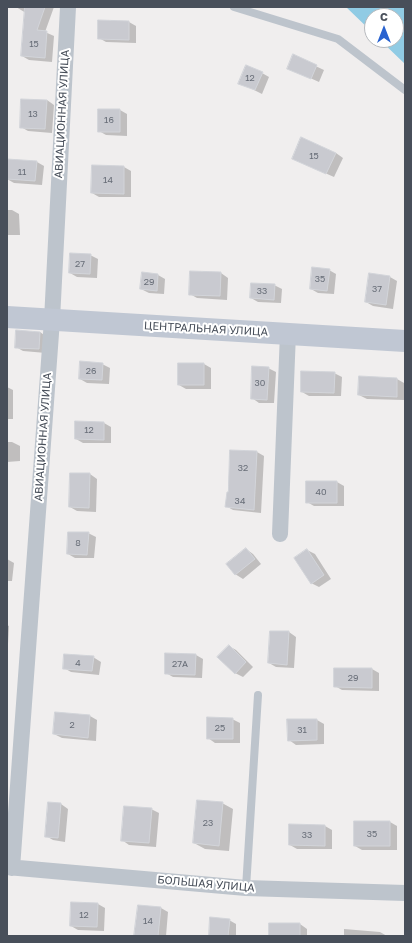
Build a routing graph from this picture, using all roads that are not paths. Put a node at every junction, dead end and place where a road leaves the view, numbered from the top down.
1 (68, 7) edge
2 (234, 7) edge
3 (405, 90) edge
4 (7, 317) edge
5 (52, 320) junction
6 (288, 333) junction
7 (405, 341) edge
8 (280, 534) dead end
9 (258, 695) dead end
10 (10, 867) edge
11 (246, 888) junction
12 (405, 893) edge

1 - 5 street, АВИАЦИОННАЯ УЛИЦА
2 - 3 lane
4 - 5 street, ЦЕНТРАЛЬНАЯ УЛИЦА
5 - 6 street, ЦЕНТРАЛЬНАЯ УЛИЦА
5 - 10 street, АВИАЦИОННАЯ УЛИЦА
6 - 7 street, ЦЕНТРАЛЬНАЯ УЛИЦА
6 - 8 street
9 - 11 lane
10 - 11 street, БОЛЬШАЯ УЛИЦА
11 - 12 street, БОЛЬШАЯ УЛИЦА

